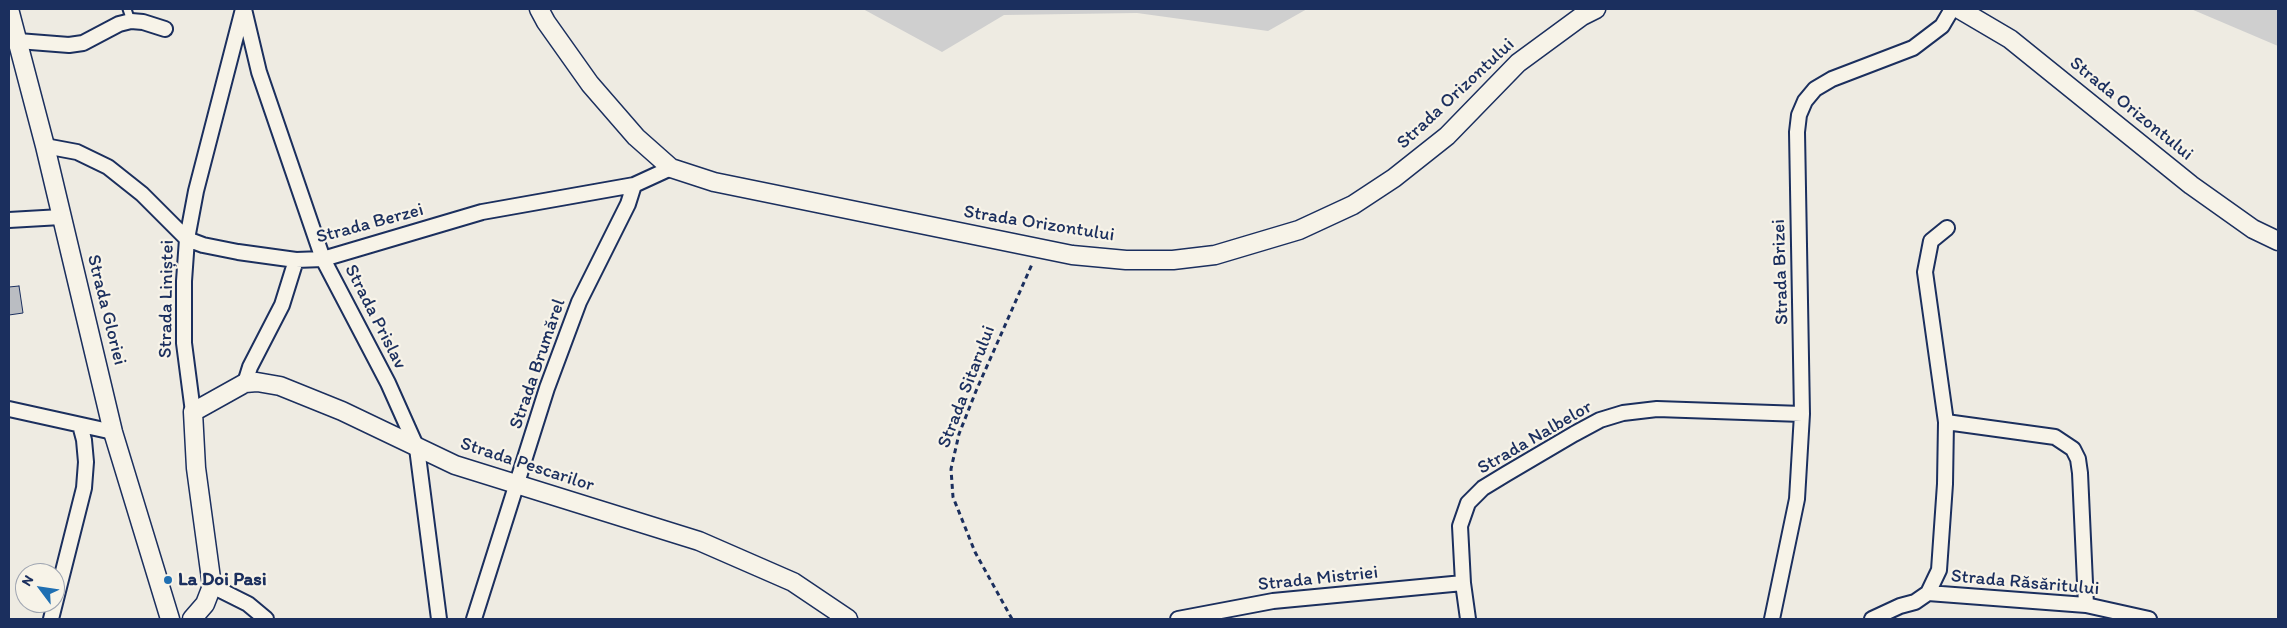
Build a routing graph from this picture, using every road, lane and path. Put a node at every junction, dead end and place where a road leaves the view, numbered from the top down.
1 (9, 9) edge
2 (243, 9) edge
3 (539, 9) edge
4 (1596, 9) edge
5 (1952, 9) edge
6 (1959, 9) edge
7 (129, 15) edge
8 (165, 29) dead end
9 (18, 41) junction
10 (45, 146) junction
11 (671, 168) junction
12 (634, 185) junction
13 (61, 217) junction
14 (9, 220) edge
15 (1948, 228) dead end
16 (187, 239) junction
17 (2278, 241) edge
18 (1038, 248) junction
19 (323, 259) junction
20 (296, 260) junction
21 (245, 383) junction
22 (9, 409) edge
23 (193, 412) junction
24 (1802, 414) junction
25 (1946, 422) junction
26 (80, 425) junction
27 (113, 432) junction
28 (417, 448) junction
29 (517, 485) junction
30 (1463, 583) junction
31 (212, 586) junction
32 (1928, 593) junction
33 (2086, 605) junction
34 (51, 619) edge
35 (170, 619) edge
36 (192, 619) edge
37 (266, 619) edge
38 (439, 619) edge
39 (474, 619) edge
40 (848, 619) edge
41 (1012, 619) edge
42 (1178, 619) edge
43 (1468, 619) edge
44 (1772, 619) edge
45 (1872, 619) edge
46 (2149, 619) edge

1 - 9 street, Strada Gloriei
2 - 16 street, Strada Liniștei
2 - 19 street, Strada Prislav
3 - 11 street, Strada Orizontului
4 - 18 street, Strada Orizontului
5 - 24 street, Strada Brizei
6 - 17 street, Strada Orizontului
7 - 8 street
7 - 9 street
9 - 10 street, Strada Gloriei
10 - 13 street, Strada Gloriei
10 - 16 street
11 - 12 street, Strada Berzei
11 - 18 street, Strada Orizontului
12 - 19 street, Strada Berzei
12 - 29 street, Strada Brumărel
13 - 14 street
13 - 27 street, Strada Gloriei
15 - 25 street
16 - 20 street, Strada Berzei
16 - 23 street, Strada Liniștei
18 - 41 path, Strada Sitarului
19 - 20 street, Strada Berzei
19 - 28 street, Strada Prislav
20 - 21 street
21 - 23 street
21 - 28 street, Strada Pescarilor
22 - 26 street
23 - 31 street, Strada Liniștei
24 - 30 street, Strada Nalbelor
24 - 44 street, Strada Brizei
25 - 32 street
25 - 33 street
26 - 27 street
26 - 34 street
27 - 35 street, Strada Gloriei
28 - 29 street, Strada Pescarilor
28 - 38 street, Strada Prislav
29 - 39 street, Strada Brumărel
29 - 40 street, Strada Pescarilor
30 - 42 street, Strada Mistriei
30 - 43 street, Strada Nalbelor
31 - 36 street
31 - 37 street
32 - 33 street, Strada Răsăritului
32 - 45 street
33 - 46 street, Strada Răsăritului

